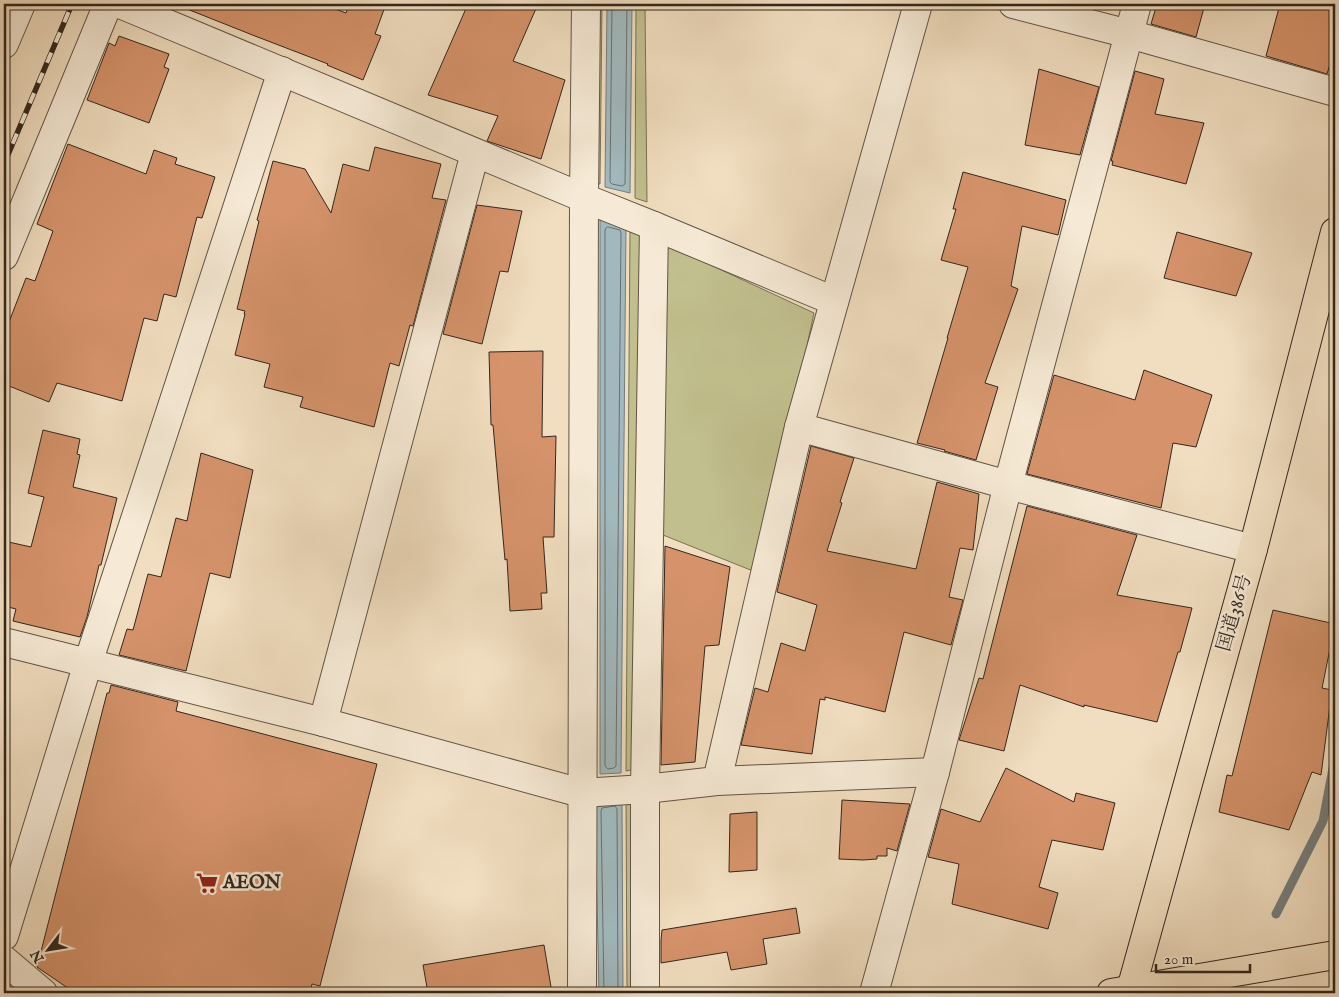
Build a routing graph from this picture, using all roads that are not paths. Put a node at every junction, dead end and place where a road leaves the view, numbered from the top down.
1 (20, 4) edge
2 (108, 4) edge
3 (120, 4) edge
4 (586, 4) edge
5 (918, 4) edge
6 (1013, 4) edge
7 (1137, 4) edge
8 (1129, 34) junction
9 (4, 44) edge
10 (282, 71) junction
11 (1335, 92) edge
12 (475, 153) junction
13 (584, 198) junction
14 (654, 226) junction
15 (1335, 232) edge
16 (4, 256) edge
17 (834, 301) junction
18 (799, 427) junction
19 (1008, 485) junction
20 (1253, 549) junction
21 (4, 642) edge
22 (88, 663) junction
23 (323, 722) junction
24 (935, 772) junction
25 (717, 781) junction
26 (645, 789) junction
27 (581, 793) junction
28 (4, 936) edge
29 (1335, 955) edge
30 (4, 960) edge
31 (1124, 992) edge
32 (43, 993) edge
33 (582, 993) edge
34 (645, 993) edge
35 (874, 993) edge

1 - 9 street
2 - 16 street
3 - 10 street
4 - 13 street
5 - 17 street
6 - 8 street
7 - 8 street
8 - 11 street
8 - 19 street
10 - 12 street
10 - 22 street
12 - 13 street
12 - 23 street
13 - 14 street
13 - 27 street
14 - 17 street
14 - 26 street
15 - 20 main road, 国道386号
17 - 18 street
18 - 19 street
18 - 25 street
19 - 20 street
19 - 24 street
20 - 31 main road, 国道386号
21 - 22 street
22 - 23 street
22 - 28 street
23 - 27 street
24 - 25 street
24 - 35 street
25 - 26 street
26 - 27 street
26 - 34 street
27 - 33 street
29 - 31 main road
30 - 32 street

